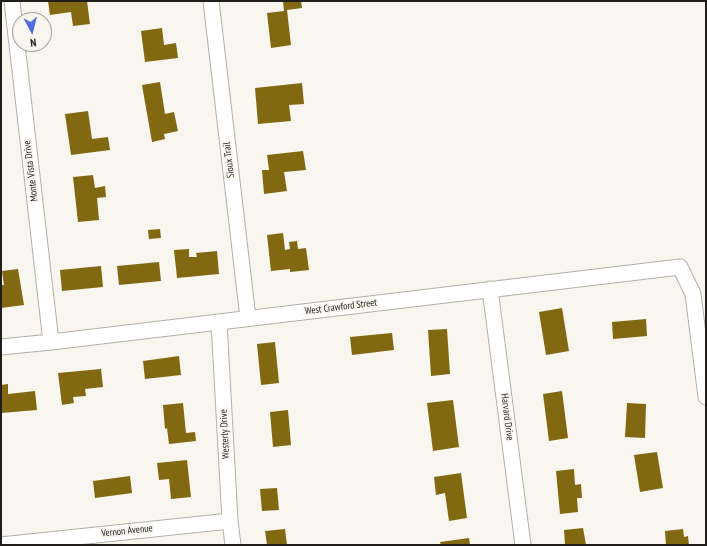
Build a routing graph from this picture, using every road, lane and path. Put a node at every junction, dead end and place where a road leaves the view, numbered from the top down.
1 (12, 1) edge
2 (211, 1) edge
3 (490, 290) junction
4 (248, 318) junction
5 (219, 322) junction
6 (51, 342) junction
7 (1, 347) edge
8 (706, 397) edge
9 (230, 521) junction
10 (16, 544) edge
11 (1, 545) edge
12 (233, 545) edge
13 (523, 545) edge

1 - 6 street, Monte Vista Drive
2 - 4 street, Sioux Trail
3 - 4 street, West Crawford Street
3 - 8 street, West Crawford Street
3 - 13 street, Harvard Drive
4 - 5 street, West Crawford Street
5 - 6 street, West Crawford Street
5 - 9 street, Westerly Drive
6 - 7 street, West Crawford Street
9 - 10 street, Vernon Avenue
9 - 12 street, Westerly Drive
10 - 11 street, Vernon Avenue

